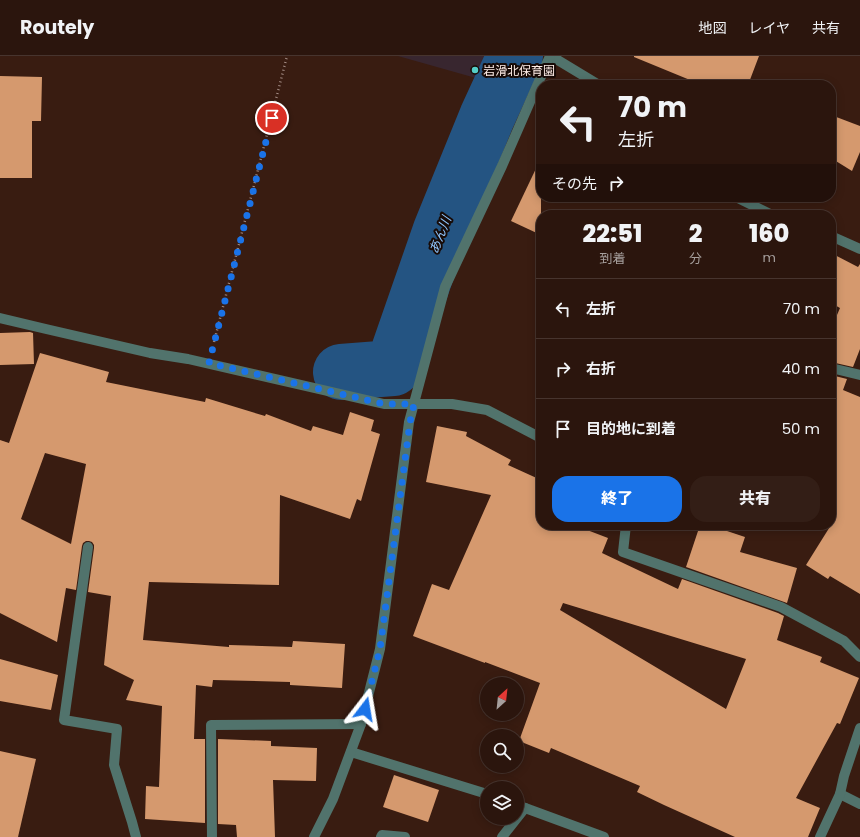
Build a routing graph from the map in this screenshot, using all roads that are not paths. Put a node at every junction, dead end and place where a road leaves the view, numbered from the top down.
1 (550, 56) edge
2 (540, 80) edge
3 (591, 80) edge
4 (536, 88) edge
5 (746, 202) edge
6 (762, 210) edge
7 (836, 238) edge
8 (860, 249) edge
9 (0, 318) edge
10 (836, 369) edge
11 (860, 376) edge
12 (414, 404) junction
13 (536, 435) edge
14 (625, 530) edge
15 (88, 547) dead end
16 (860, 657) edge
17 (361, 724) junction
18 (860, 728) edge
19 (351, 752) junction
20 (480, 792) edge
21 (840, 794) junction
22 (860, 804) edge
23 (524, 807) edge
24 (509, 825) edge
25 (136, 837) edge
26 (212, 837) edge
27 (314, 837) edge
28 (381, 837) edge
29 (405, 837) edge
30 (502, 837) edge
31 (604, 837) edge
32 (820, 837) edge

1 - 2 street
1 - 3 street
4 - 12 street
5 - 6 street
7 - 8 street
9 - 12 street
10 - 11 street
12 - 13 street
12 - 17 street
14 - 16 street
15 - 25 street
17 - 19 street
17 - 26 street
18 - 21 street
19 - 20 street
19 - 27 street
21 - 22 street
21 - 32 street
23 - 31 street
24 - 30 street
28 - 29 street

